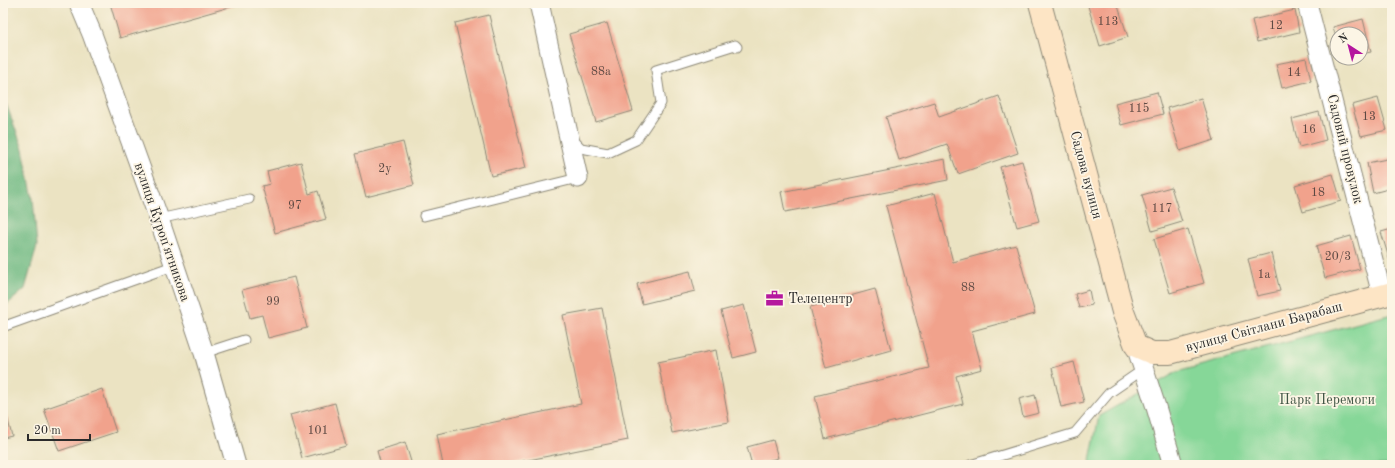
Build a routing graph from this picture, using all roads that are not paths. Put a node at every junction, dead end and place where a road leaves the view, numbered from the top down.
1 (78, 3) edge
2 (539, 3) edge
3 (1040, 3) edge
4 (1307, 3) edge
5 (737, 48) dead end
6 (570, 137) junction
7 (578, 178) joint
8 (249, 199) dead end
9 (424, 216) dead end
10 (159, 219) junction
11 (173, 266) junction
12 (1387, 294) edge
13 (5, 326) dead end
14 (244, 340) dead end
15 (1136, 346) junction
16 (204, 353) junction
17 (1144, 369) junction
18 (236, 465) edge
19 (970, 465) edge
20 (1173, 465) edge

1 - 10 street, вулиця Куропʼятникова
2 - 6 street
3 - 15 street, Садова вулиця
4 - 12 street, Садовий провулок
5 - 6 lane
6 - 7 street
7 - 9 lane
8 - 10 lane
10 - 11 street, вулиця Куропʼятникова
11 - 13 lane
11 - 16 street, вулиця Куропʼятникова
12 - 15 street, вулиця Світлани Барабаш
14 - 16 lane
15 - 17 street
16 - 18 street, вулиця Куропʼятникова
17 - 19 lane
17 - 20 street

